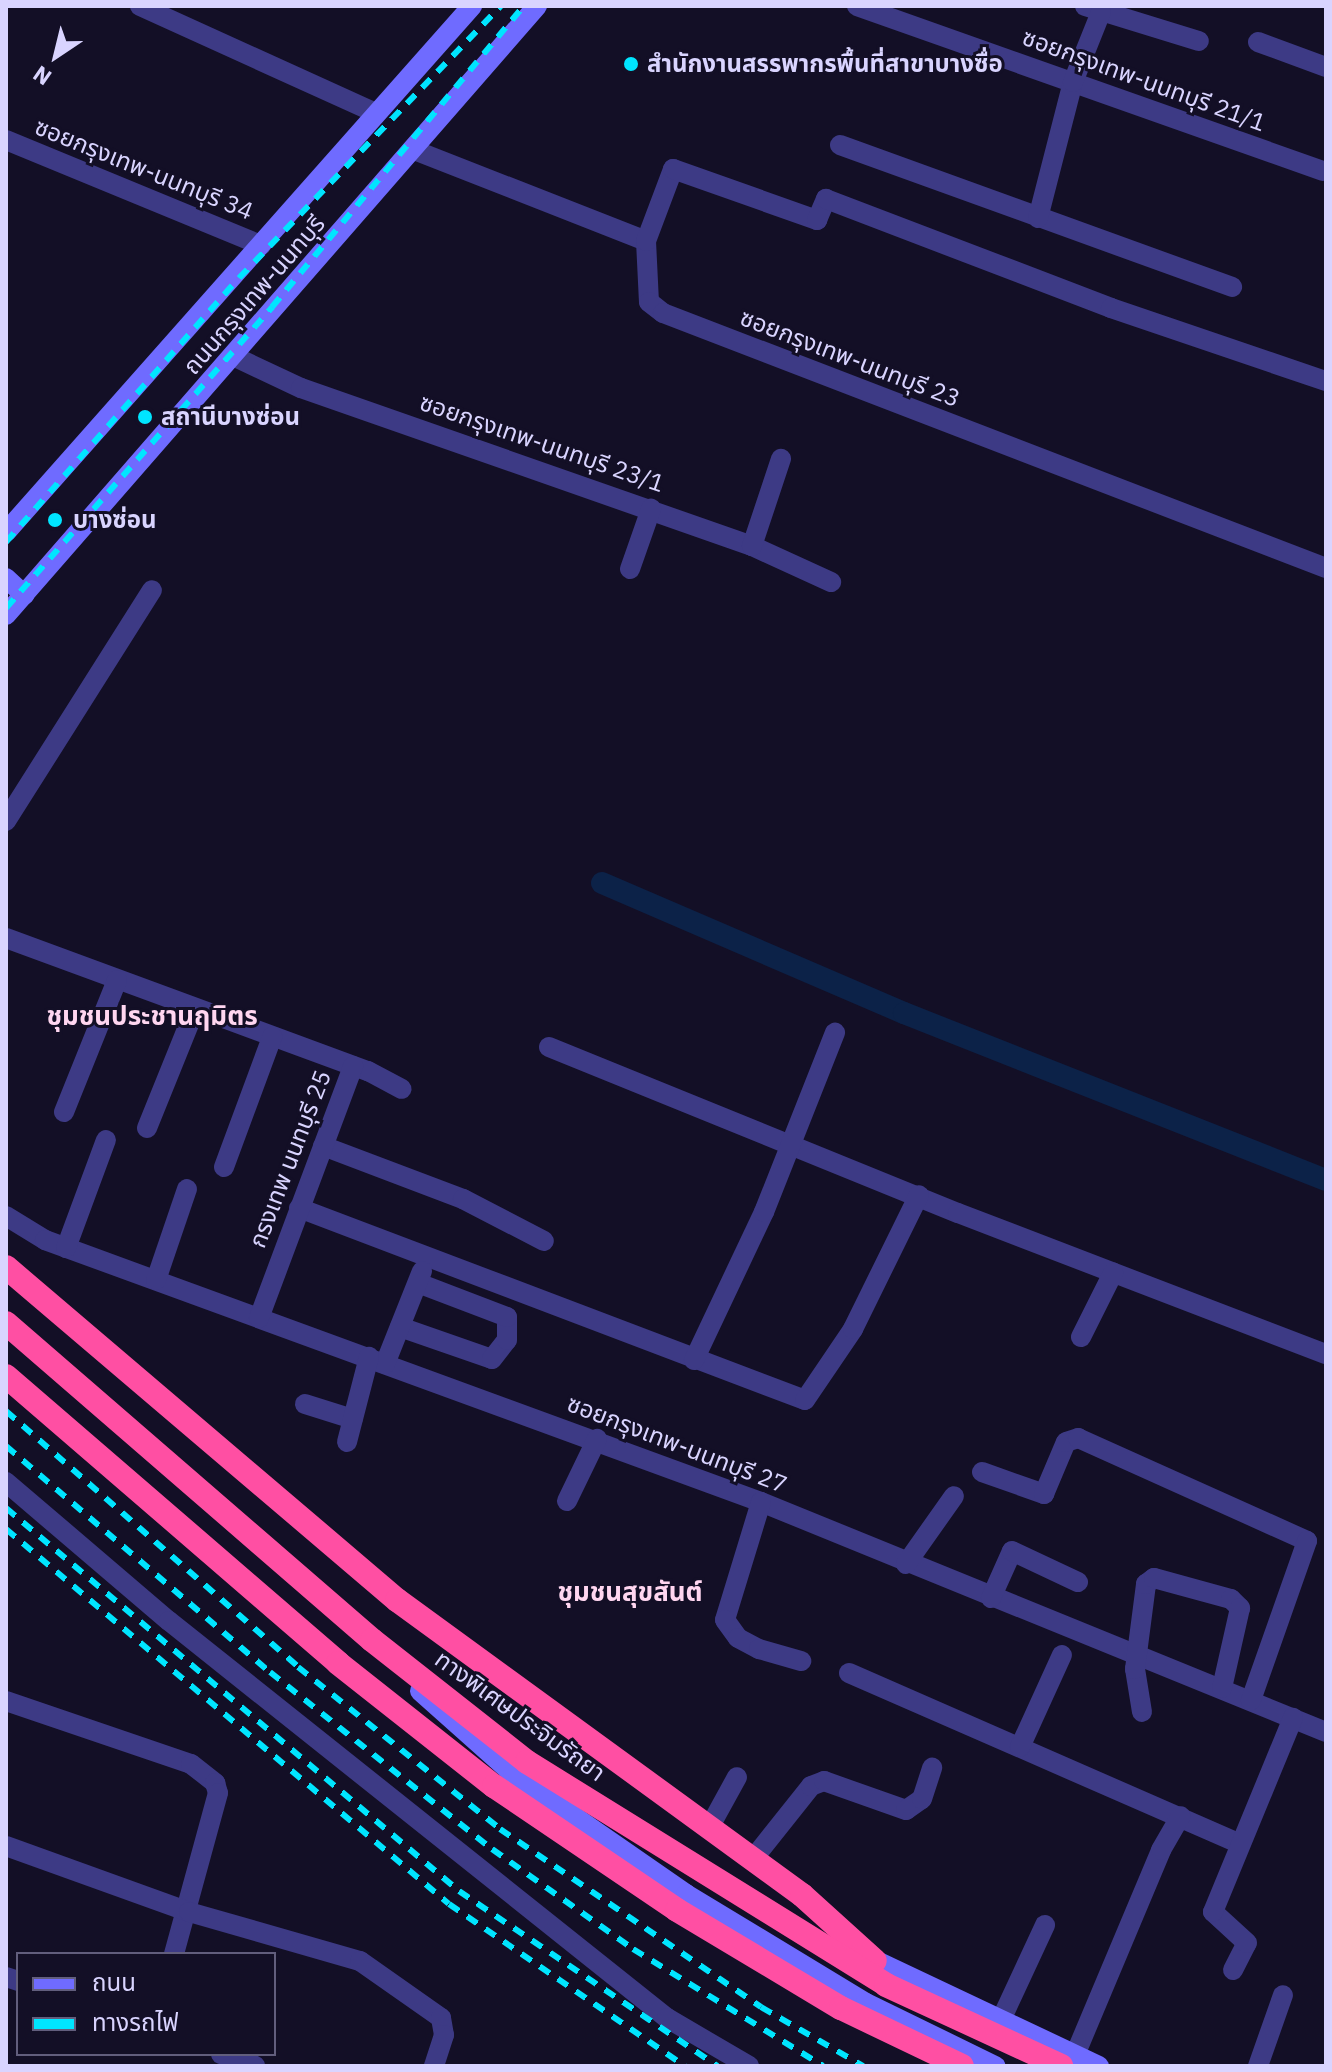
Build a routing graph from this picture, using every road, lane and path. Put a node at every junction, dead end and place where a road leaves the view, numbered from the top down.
1 (140, 6) edge
2 (472, 6) edge
3 (537, 6) edge
4 (857, 6) edge
5 (1093, 9) edge
6 (1199, 41) dead end
7 (1258, 42) dead end
8 (1326, 67) edge
9 (1073, 82) junction
10 (376, 113) junction
11 (6, 140) edge
12 (840, 145) dead end
13 (414, 150) junction
14 (1323, 171) dead end
15 (1038, 218) junction
16 (646, 241) junction
17 (261, 245) junction
18 (1232, 287) dead end
19 (235, 357) junction
20 (1326, 381) edge
21 (781, 459) dead end
22 (651, 509) junction
23 (6, 532) edge
24 (752, 546) junction
25 (1326, 568) edge
26 (630, 569) dead end
27 (6, 578) edge
28 (831, 582) dead end
29 (152, 590) dead end
30 (24, 595) junction
31 (6, 615) edge
32 (6, 821) edge
33 (6, 938) edge
34 (117, 980) junction
35 (195, 1009) junction
36 (835, 1033) dead end
37 (272, 1037) junction
38 (549, 1047) dead end
39 (353, 1066) junction
40 (402, 1089) dead end
41 (64, 1112) dead end
42 (147, 1128) dead end
43 (106, 1140) dead end
44 (791, 1144) junction
45 (323, 1146) junction
46 (224, 1167) dead end
47 (187, 1189) dead end
48 (919, 1195) junction
49 (299, 1208) junction
50 (6, 1216) edge
51 (544, 1241) dead end
52 (66, 1248) junction
53 (426, 1259) junction
54 (6, 1267) edge
55 (1113, 1273) junction
56 (156, 1280) junction
57 (418, 1283) junction
58 (259, 1318) junction
59 (6, 1323) edge
60 (400, 1327) junction
61 (6, 1332) edge
62 (1081, 1337) dead end
63 (1326, 1354) edge
64 (377, 1360) junction
65 (694, 1360) junction
66 (6, 1376) edge
67 (305, 1404) dead end
68 (353, 1419) junction
69 (597, 1439) junction
70 (347, 1442) dead end
71 (982, 1472) dead end
72 (6, 1482) edge
73 (954, 1496) dead end
74 (567, 1501) dead end
75 (761, 1502) junction
76 (1317, 1544) edge
77 (906, 1564) junction
78 (1078, 1582) dead end
79 (991, 1598) junction
80 (1062, 1655) dead end
81 (1140, 1655) junction
82 (801, 1661) dead end
83 (849, 1673) dead end
84 (1222, 1688) junction
85 (1251, 1700) junction
86 (8, 1706) edge
87 (1142, 1712) dead end
88 (1293, 1718) junction
89 (1326, 1732) edge
90 (1020, 1747) junction
91 (932, 1768) dead end
92 (513, 1774) junction
93 (737, 1777) dead end
94 (1181, 1816) junction
95 (709, 1828) junction
96 (1239, 1843) junction
97 (6, 1846) edge
98 (753, 1859) junction
99 (189, 1912) junction
100 (1045, 1925) dead end
101 (175, 1952) edge
102 (875, 1961) junction
103 (1233, 1970) dead end
104 (1283, 1995) dead end
105 (1000, 2022) junction
106 (227, 2056) edge
107 (1068, 2061) edge
108 (255, 2066) edge
109 (434, 2066) edge
110 (749, 2066) edge
111 (962, 2066) edge
112 (995, 2066) edge
113 (1099, 2066) edge
114 (1258, 2066) edge

1 - 10 street
2 - 10 main road, ถนนกรุงเทพ-นนทบุรี
3 - 13 main road, ถนนกรุงเทพ-นนทบุรี
4 - 9 street, ซอยกรุงเทพ-นนทบุรี 21/1
5 - 6 street
5 - 9 street
7 - 8 street
9 - 14 street, ซอยกรุงเทพ-นนทบุรี 21/1
9 - 15 street
10 - 17 main road, ถนนกรุงเทพ-นนทบุรี
11 - 17 street, ซอยกรุงเทพ-นนทบุรี 34
12 - 15 street
13 - 16 street
13 - 19 main road, ถนนกรุงเทพ-นนทบุรี
15 - 18 street
16 - 20 street
16 - 25 street, ซอยกรุงเทพ-นนทบุรี 23
17 - 23 main road, ถนนกรุงเทพ-นนทบุรี
19 - 22 street, ซอยกรุงเทพ-นนทบุรี 23/1
19 - 30 main road, ถนนกรุงเทพ-นนทบุรี
21 - 24 street
22 - 24 street, ซอยกรุงเทพ-นนทบุรี 23/1
22 - 26 street
24 - 28 street, ซอยกรุงเทพ-นนทบุรี 23/1
27 - 30 main road
29 - 32 street
30 - 31 main road, ถนนกรุงเทพ-นนทบุรี
33 - 34 street, กรงเทพ นนทบุรี 25
34 - 35 street, กรงเทพ นนทบุรี 25
34 - 41 street
35 - 37 street, กรงเทพ นนทบุรี 25
35 - 42 street
36 - 44 street
37 - 39 street, กรงเทพ นนทบุรี 25
37 - 46 street
38 - 44 street
39 - 40 street
39 - 45 street, กรงเทพ นนทบุรี 25
43 - 52 street
44 - 48 street
44 - 65 street
45 - 49 street, กรงเทพ นนทบุรี 25
45 - 51 street
47 - 56 street
48 - 55 street
48 - 65 street
49 - 53 street
49 - 58 street, กรงเทพ นนทบุรี 25
50 - 52 street, ซอยกรุงเทพ-นนทบุรี 27
52 - 56 street, ซอยกรุงเทพ-นนทบุรี 27
53 - 57 street
53 - 65 street
54 - 95 highway
55 - 62 street
55 - 63 street
56 - 58 street, ซอยกรุงเทพ-นนทบุรี 27
57 - 60 street
57 - 60 street
58 - 64 street, ซอยกรุงเทพ-นนทบุรี 27
59 - 107 highway, ทางพิเศษประจิมรัถยา
60 - 64 street
61 - 92 main road
64 - 68 street
64 - 69 street, ซอยกรุงเทพ-นนทบุรี 27
66 - 111 highway
67 - 68 street
68 - 70 street
69 - 74 street
69 - 75 street, ซอยกรุงเทพ-นนทบุรี 27
71 - 76 street
72 - 110 street
73 - 77 street
75 - 77 street, ซอยกรุงเทพ-นนทบุรี 27
75 - 82 street
76 - 85 street
77 - 79 street, ซอยกรุงเทพ-นนทบุรี 27
78 - 79 street
79 - 81 street, ซอยกรุงเทพ-นนทบุรี 27
80 - 90 street
81 - 84 street, ซอยกรุงเทพ-นนทบุรี 27
81 - 84 street
81 - 87 street
83 - 90 street
84 - 85 street, ซอยกรุงเทพ-นนทบุรี 27
85 - 88 street, ซอยกรุงเทพ-นนทบุรี 27
86 - 99 street
88 - 89 street, ซอยกรุงเทพ-นนทบุรี 27
88 - 96 street
90 - 94 street
91 - 98 street
92 - 102 main road
92 - 112 main road
93 - 95 street
94 - 96 street
94 - 107 street
95 - 98 highway
96 - 103 street
97 - 99 street
98 - 102 highway
99 - 101 street
99 - 109 street
100 - 105 street
102 - 105 main road
104 - 114 street
105 - 107 main road
106 - 108 street
107 - 113 main road

